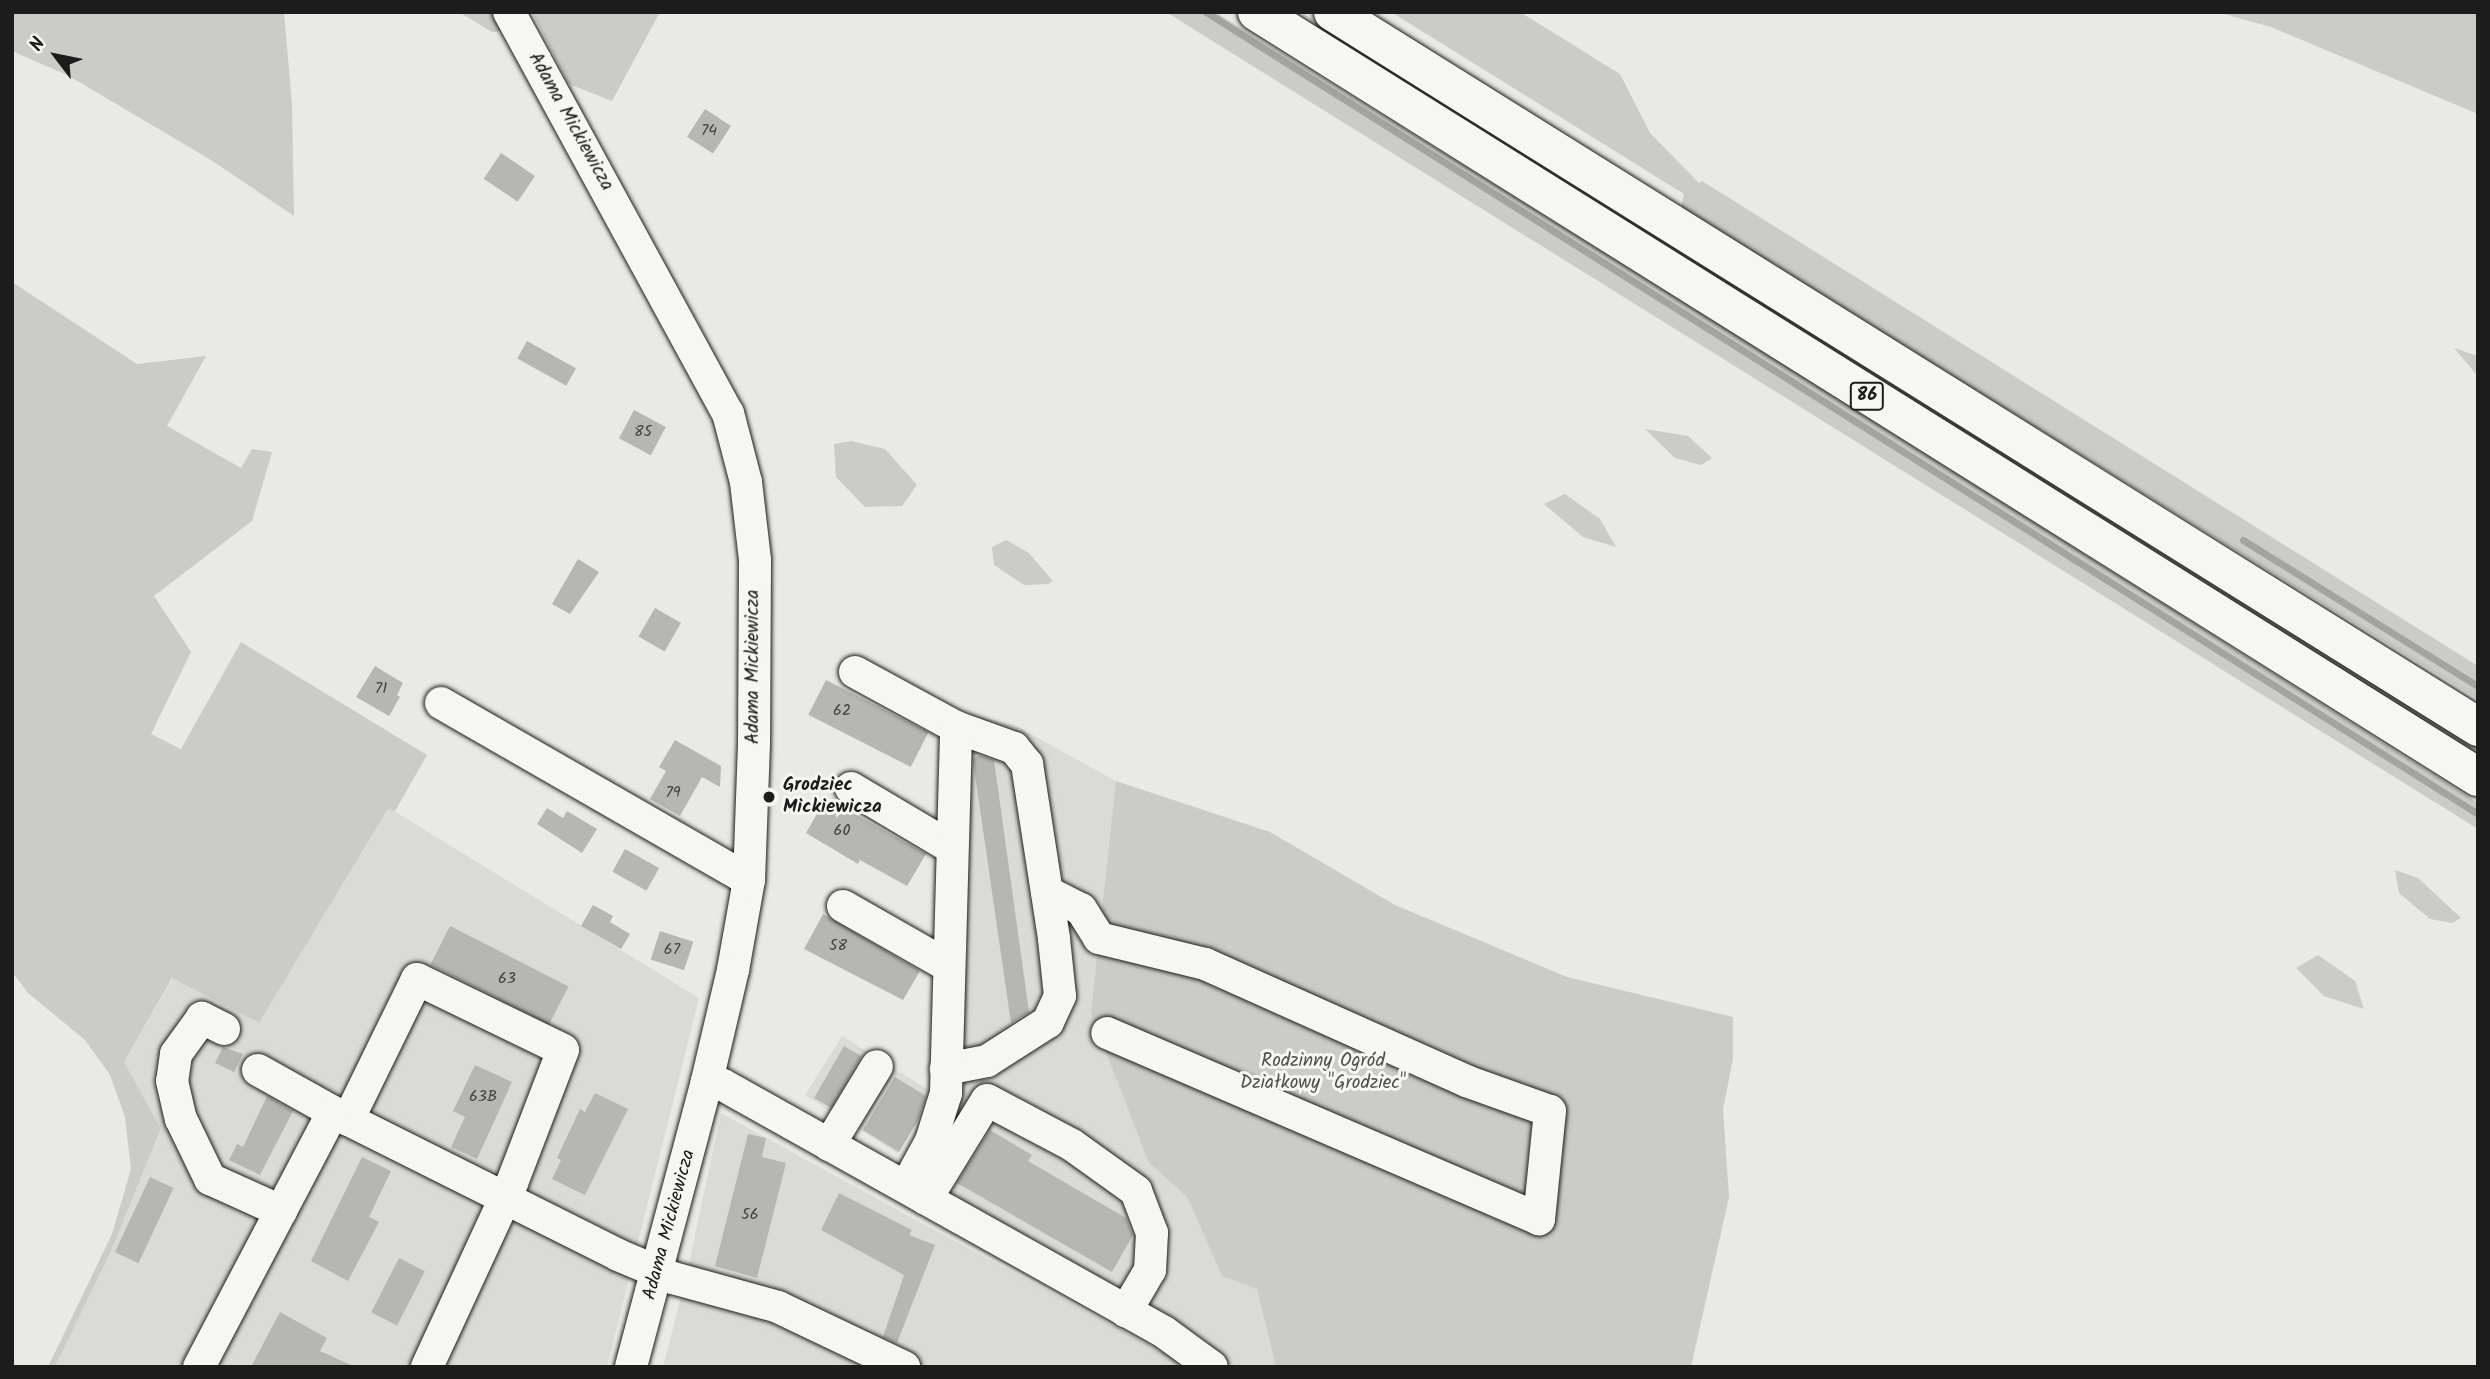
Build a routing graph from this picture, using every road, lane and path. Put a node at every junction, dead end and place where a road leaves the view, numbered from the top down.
1 (509, 12) edge
2 (1257, 12) edge
3 (1333, 12) edge
4 (855, 672) dead end
5 (441, 703) dead end
6 (956, 727) junction
7 (2478, 727) edge
8 (2478, 777) edge
9 (850, 788) dead end
10 (952, 848) junction
11 (749, 880) junction
12 (1047, 892) junction
13 (842, 906) dead end
14 (948, 966) junction
15 (224, 1029) dead end
16 (1107, 1033) dead end
17 (877, 1066) dead end
18 (946, 1069) junction
19 (258, 1070) dead end
20 (707, 1081) junction
21 (341, 1116) junction
22 (829, 1145) junction
23 (916, 1193) junction
24 (505, 1199) junction
25 (281, 1211) junction
26 (658, 1271) junction
27 (1126, 1311) junction
28 (200, 1367) edge
29 (427, 1367) edge
30 (631, 1367) edge
31 (904, 1367) edge
32 (1212, 1367) edge

1 - 11 street, Adama Mickiewicza
2 - 8 main road, 86
3 - 7 main road, 86
4 - 6 street
5 - 11 street
6 - 10 street
6 - 12 street
9 - 10 street
10 - 14 street
11 - 20 street, Adama Mickiewicza
12 - 16 street
12 - 18 street
13 - 14 street
14 - 18 street
15 - 25 street
17 - 22 street
18 - 23 street
19 - 21 street
20 - 22 street
20 - 26 street, Adama Mickiewicza
21 - 24 street
21 - 24 street
21 - 25 street
22 - 23 street
23 - 27 street
23 - 27 street
24 - 26 street
24 - 29 street
25 - 28 street
26 - 30 street, Adama Mickiewicza
26 - 31 street
27 - 32 street

